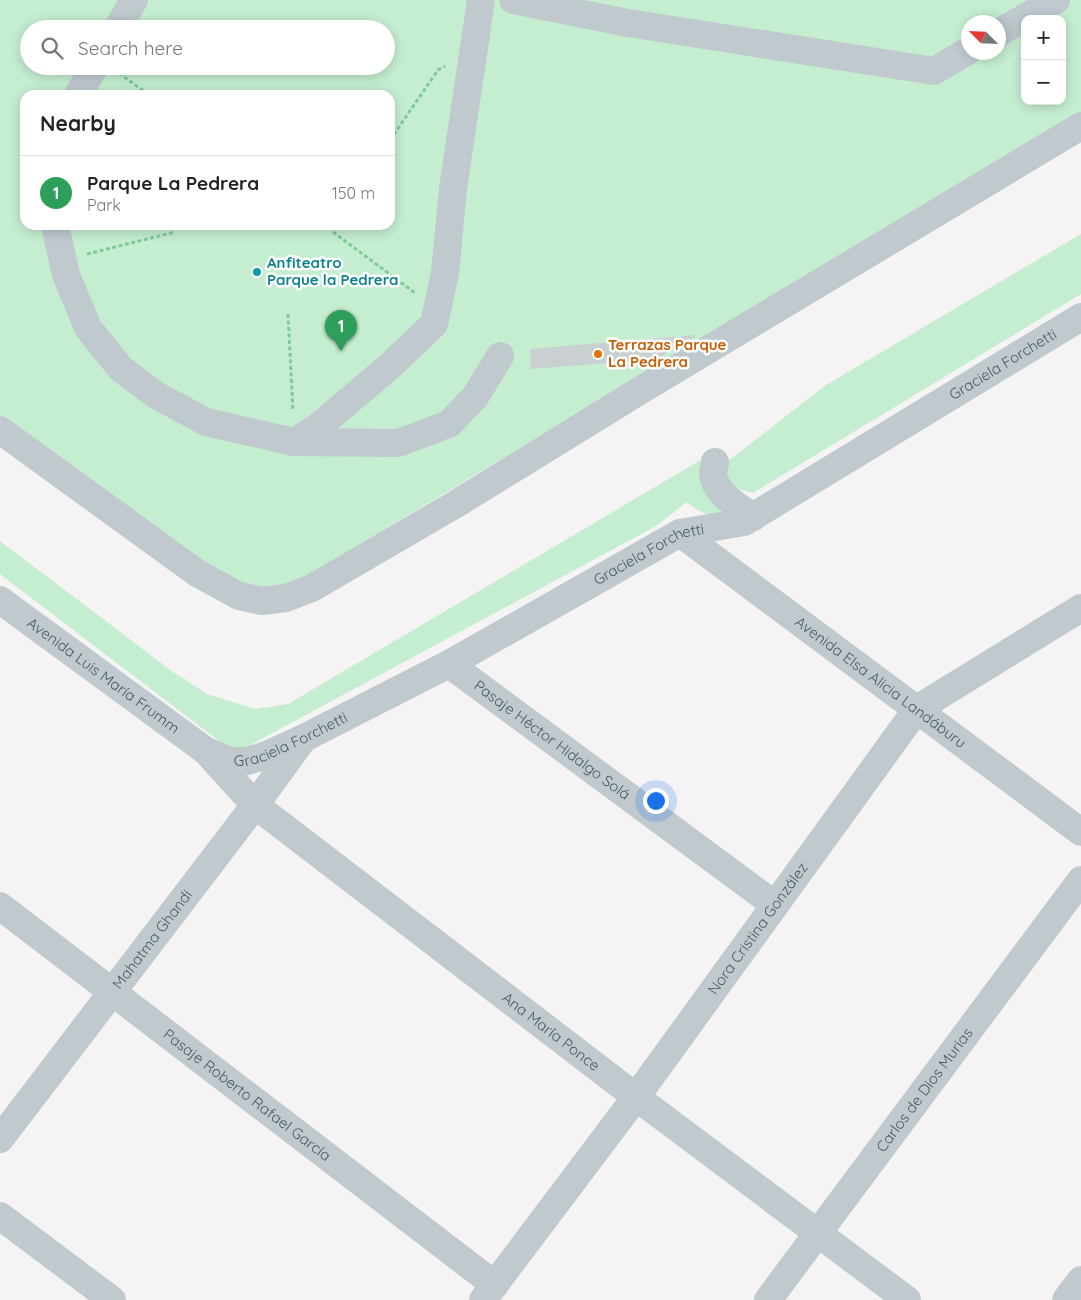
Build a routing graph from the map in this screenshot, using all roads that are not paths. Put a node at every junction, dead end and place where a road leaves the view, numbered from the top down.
1 (134, 0) edge
2 (481, 0) edge
3 (513, 0) edge
4 (1056, 0) edge
5 (122, 20) edge
6 (1006, 29) edge
7 (961, 55) edge
8 (100, 75) edge
9 (84, 90) edge
10 (1081, 126) edge
11 (56, 230) edge
12 (1081, 317) edge
13 (500, 356) dead end
14 (0, 430) edge
15 (294, 442) junction
16 (715, 462) dead end
17 (752, 517) junction
18 (680, 533) junction
19 (0, 600) edge
20 (1081, 608) edge
21 (449, 664) junction
22 (917, 709) junction
23 (304, 738) junction
24 (206, 751) junction
25 (255, 805) junction
26 (1081, 832) edge
27 (1081, 880) edge
28 (775, 905) junction
29 (0, 906) edge
30 (114, 992) junction
31 (636, 1097) junction
32 (0, 1139) edge
33 (0, 1216) edge
34 (818, 1234) junction
35 (1081, 1280) edge
36 (489, 1292) edge
37 (112, 1300) edge
38 (768, 1300) edge
39 (907, 1300) edge
40 (1066, 1300) edge

1 - 5 street
2 - 15 street
3 - 7 street
4 - 6 street
8 - 9 street
10 - 14 street
11 - 15 street
12 - 17 street, Graciela Forchetti
13 - 15 street
16 - 17 street
17 - 18 street, Graciela Forchetti
18 - 21 street, Graciela Forchetti
18 - 22 street, Avenida Elsa Alicia Landáburu
19 - 24 street, Avenida Luis María Frumm
20 - 22 street, Nora Cristina González
21 - 23 street, Graciela Forchetti
21 - 28 street, Pasaje Héctor Hidalgo Solá
22 - 26 street, Avenida Elsa Alicia Landáburu
22 - 28 street, Nora Cristina González
23 - 24 street, Graciela Forchetti
23 - 25 street, Mahatma Ghandi
24 - 25 street, Ana María Ponce
25 - 30 street, Mahatma Ghandi
25 - 31 street, Ana María Ponce
27 - 34 street, Carlos de Dios Murias
28 - 31 street, Nora Cristina González
29 - 30 street, Pasaje Roberto Rafael García
30 - 32 street, Mahatma Ghandi
30 - 36 street, Pasaje Roberto Rafael García
31 - 34 street, Ana María Ponce
31 - 36 street, Nora Cristina González
33 - 37 street
34 - 38 street, Carlos de Dios Murias
34 - 39 street, Ana María Ponce
35 - 40 street

